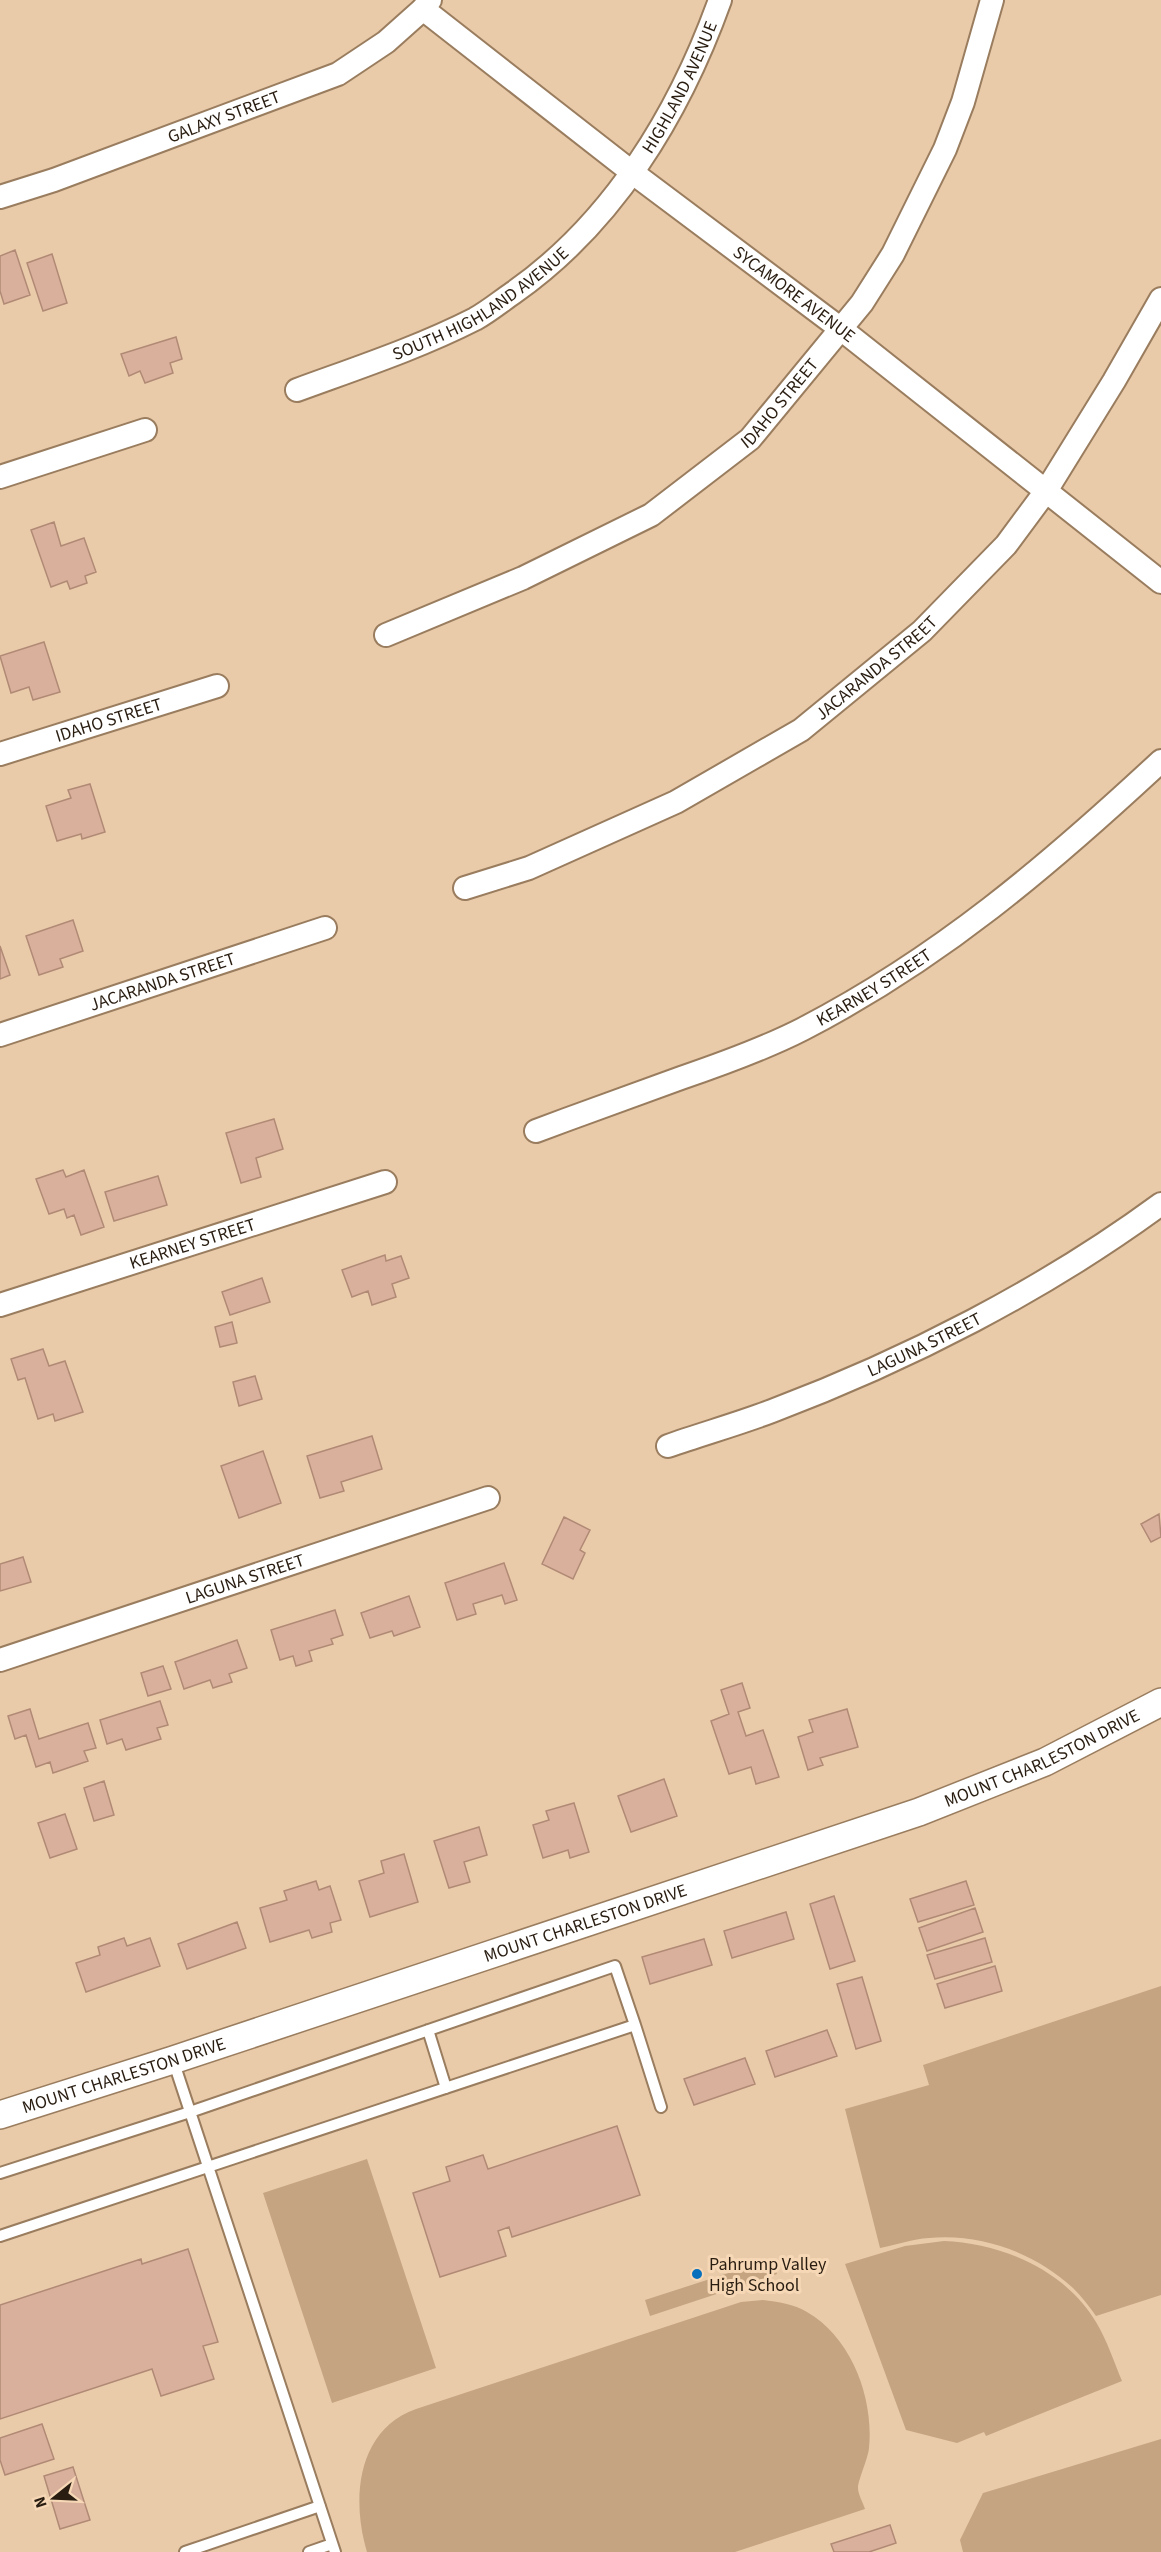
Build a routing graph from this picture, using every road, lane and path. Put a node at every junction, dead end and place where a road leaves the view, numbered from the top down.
1 (720, 0) edge
2 (992, 0) edge
3 (427, 4) edge
4 (633, 173) junction
5 (0, 197) edge
6 (1161, 299) edge
7 (841, 329) junction
8 (297, 390) dead end
9 (145, 430) dead end
10 (0, 477) edge
11 (1046, 491) junction
12 (1161, 582) edge
13 (386, 635) dead end
14 (218, 686) dead end
15 (0, 754) edge
16 (1161, 762) edge
17 (465, 888) dead end
18 (325, 928) dead end
19 (0, 1035) edge
20 (536, 1131) dead end
21 (385, 1182) dead end
22 (1161, 1204) edge
23 (0, 1305) edge
24 (668, 1446) dead end
25 (488, 1498) dead end
26 (0, 1660) edge
27 (1161, 1702) edge
28 (635, 2025) junction
29 (428, 2030) junction
30 (173, 2060) junction
31 (446, 2088) junction
32 (661, 2107) dead end
33 (190, 2112) junction
34 (0, 2115) edge
35 (208, 2166) junction
36 (0, 2173) edge
37 (0, 2236) edge
38 (320, 2506) junction
39 (334, 2548) edge
40 (185, 2552) edge
41 (309, 2552) edge

1 - 4 street, HIGHLAND AVENUE
2 - 7 street, IDAHO STREET
3 - 4 street, SYCAMORE AVENUE
3 - 5 street, GALAXY STREET
4 - 7 street, SYCAMORE AVENUE
4 - 8 street, SOUTH HIGHLAND AVENUE
6 - 11 street, JACARANDA STREET
7 - 11 street, SYCAMORE AVENUE
7 - 13 street, IDAHO STREET
9 - 10 street
11 - 12 street, SYCAMORE AVENUE
11 - 17 street, JACARANDA STREET
14 - 15 street, IDAHO STREET
16 - 20 street, KEARNEY STREET
18 - 19 street, JACARANDA STREET
21 - 23 street, KEARNEY STREET
22 - 24 street, LAGUNA STREET
25 - 26 street, LAGUNA STREET
27 - 30 street, MOUNT CHARLESTON DRIVE
28 - 29 lane
28 - 31 lane
28 - 32 lane
29 - 31 lane
29 - 33 lane
30 - 33 lane
30 - 34 street, MOUNT CHARLESTON DRIVE
31 - 35 lane
33 - 35 lane
33 - 36 lane
35 - 37 lane
35 - 38 lane
38 - 39 lane
38 - 40 lane
39 - 41 lane

